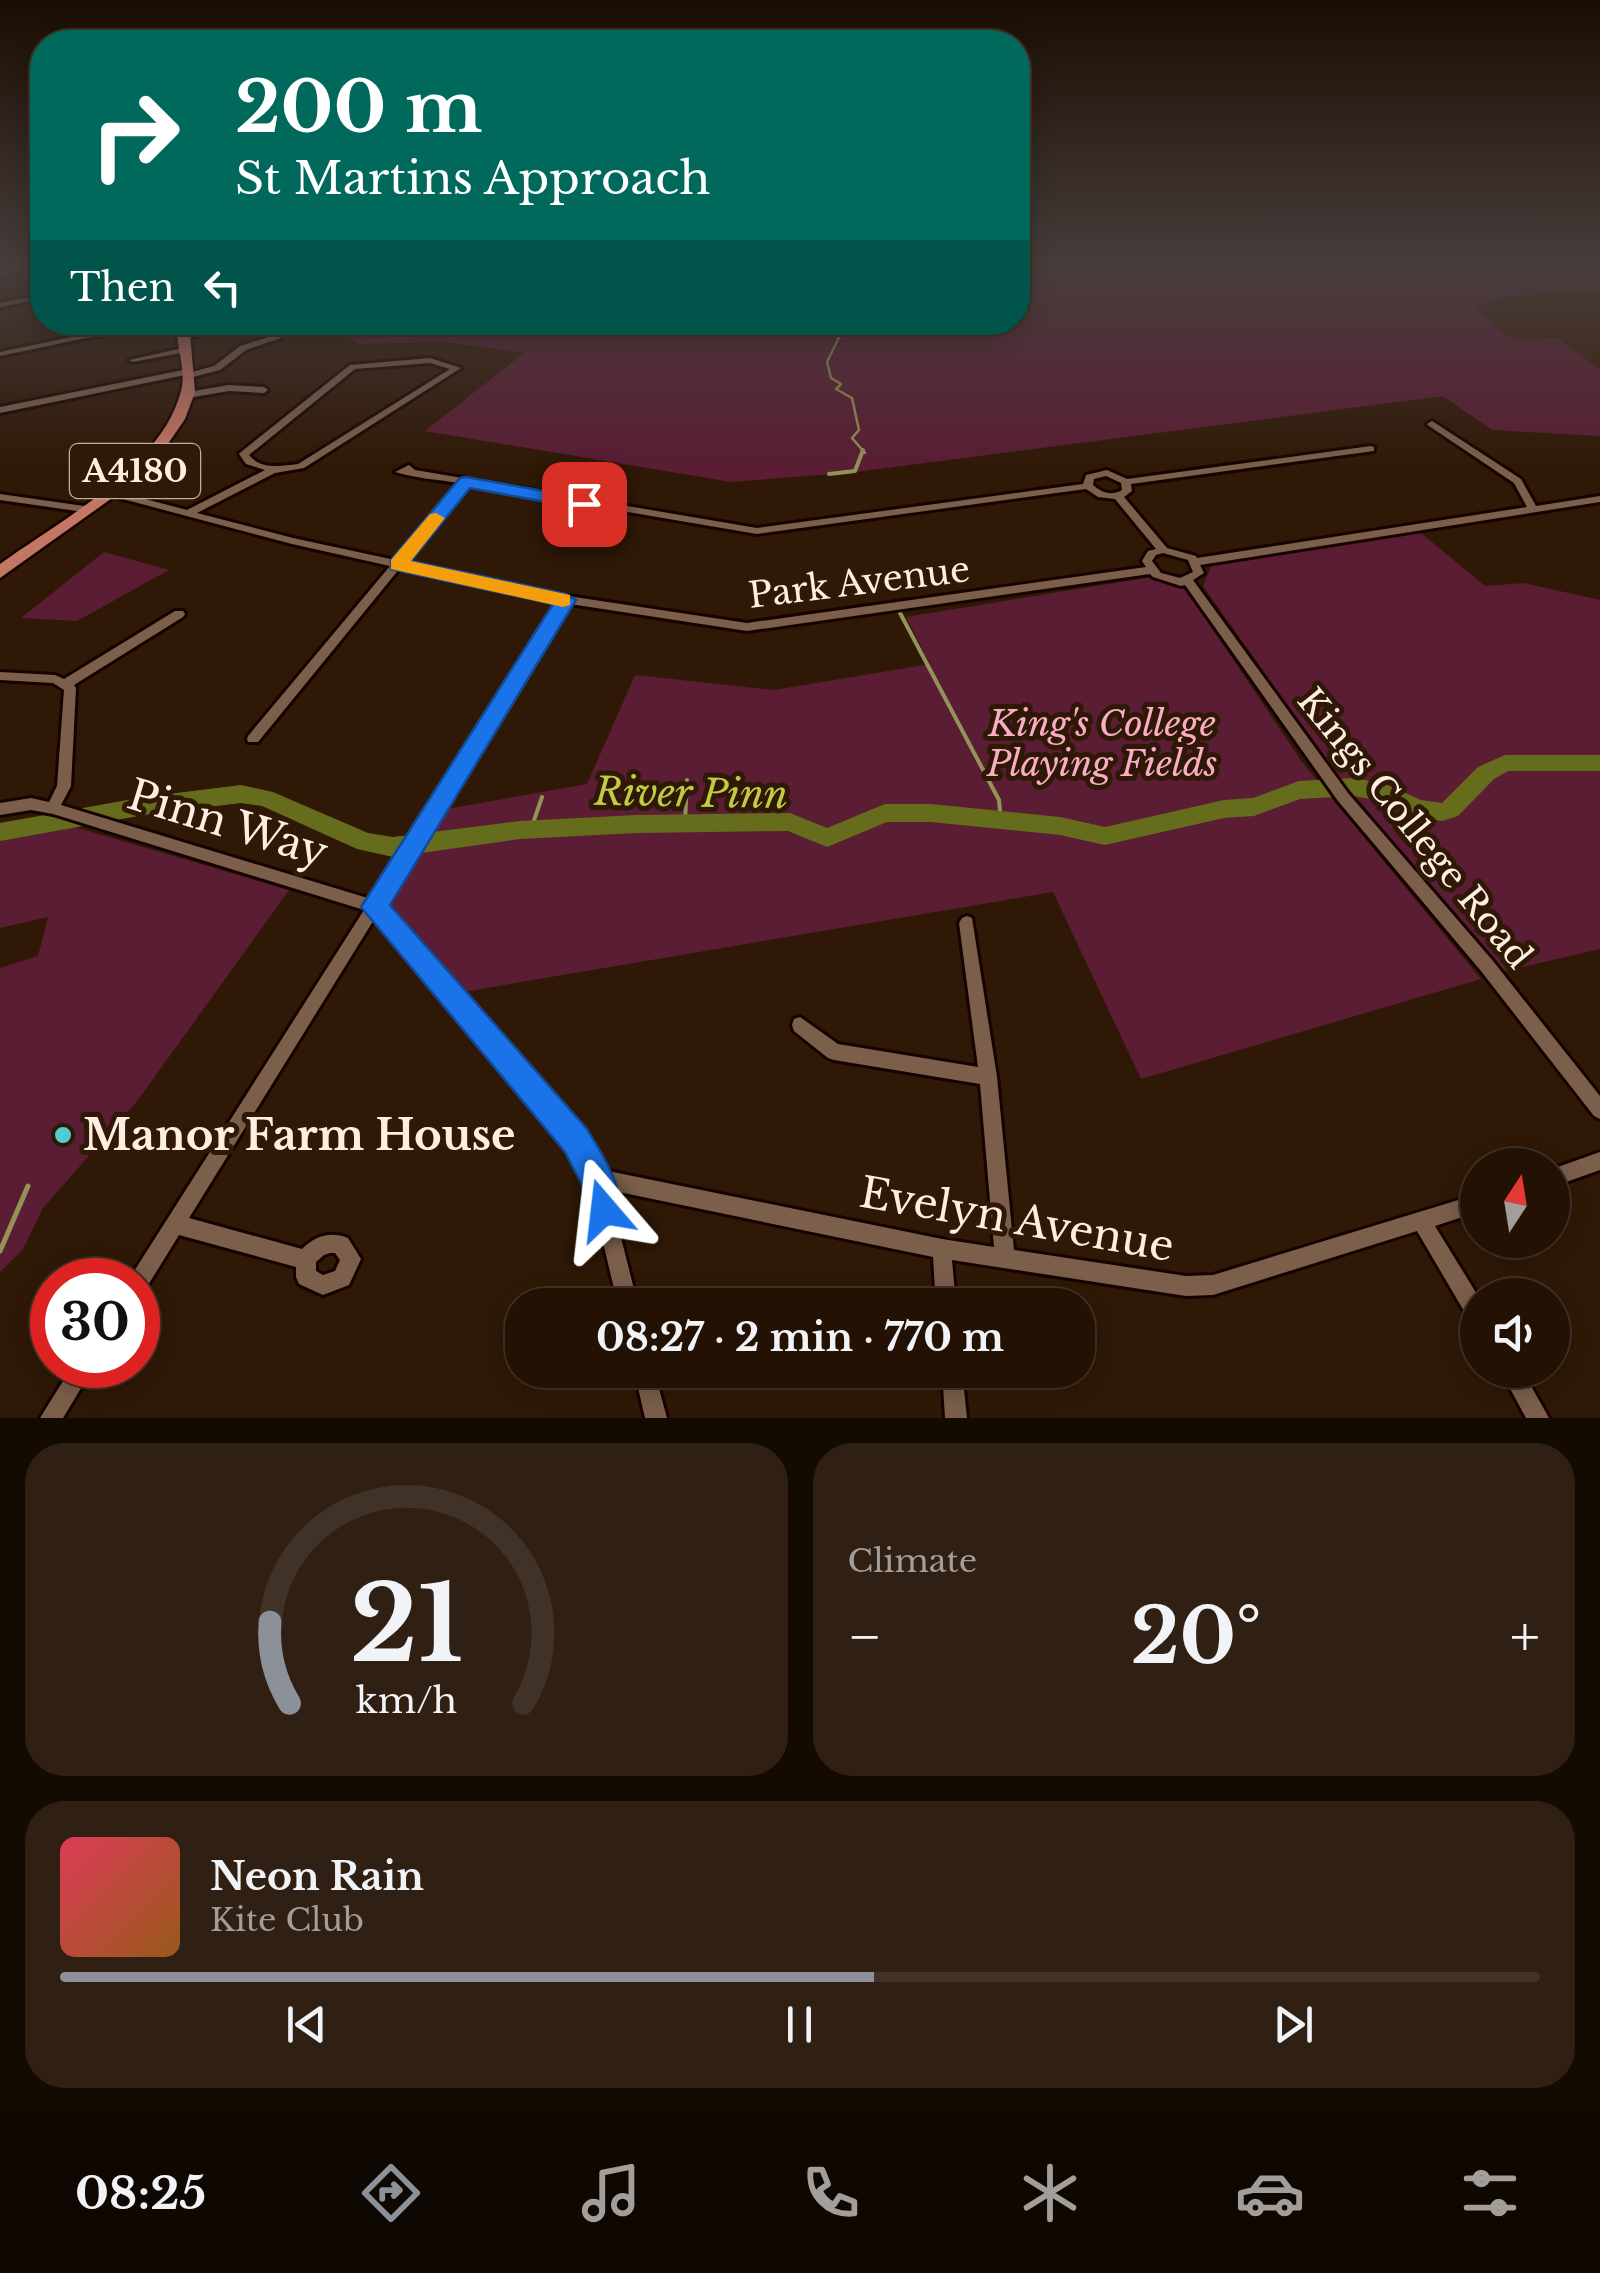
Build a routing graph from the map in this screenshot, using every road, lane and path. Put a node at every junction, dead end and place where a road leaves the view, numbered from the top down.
1 (127, 335) edge
2 (178, 335) edge
3 (182, 335) edge
4 (279, 335) dead end
5 (81, 337) joint
6 (0, 354) edge
7 (133, 360) dead end
8 (189, 374) junction
9 (264, 390) dead end
10 (188, 394) junction
11 (0, 410) edge
12 (1432, 424) dead end
13 (1371, 449) dead end
14 (273, 470) junction
15 (412, 472) dead end
16 (466, 482) junction
17 (1126, 482) junction
18 (1088, 486) junction
19 (107, 492) junction
20 (1118, 496) junction
21 (0, 497) edge
22 (1600, 499) edge
23 (84, 509) junction
24 (1533, 509) junction
25 (189, 514) junction
26 (1164, 550) junction
27 (1196, 562) junction
28 (398, 564) junction
29 (1151, 570) junction
30 (0, 572) edge
31 (1188, 581) junction
32 (566, 600) junction
33 (179, 614) dead end
34 (0, 676) edge
35 (67, 684) junction
36 (254, 739) dead end
37 (0, 809) edge
38 (56, 810) junction
39 (375, 907) junction
40 (967, 923) dead end
41 (800, 1025) dead end
42 (988, 1077) junction
43 (1600, 1110) edge
44 (1600, 1162) edge
45 (1570, 1172) edge
46 (597, 1178) junction
47 (1460, 1209) edge
48 (1422, 1222) junction
49 (175, 1224) junction
50 (942, 1248) junction
51 (154, 1258) edge
52 (1005, 1258) junction
53 (306, 1260) dead end
54 (1460, 1286) edge
55 (624, 1288) edge
56 (945, 1288) edge
57 (70, 1388) edge
58 (648, 1388) edge
59 (954, 1388) edge
60 (1520, 1388) edge
61 (51, 1418) edge
62 (656, 1418) edge
63 (956, 1418) edge
64 (1538, 1418) edge

1 - 5 street
2 - 7 street
3 - 8 main road, A4180
4 - 8 street
5 - 6 street
8 - 10 main road, A4180
8 - 11 street
9 - 10 street
10 - 19 main road, A4180
12 - 24 street
13 - 17 street
14 - 14 street
14 - 25 street
15 - 16 street
16 - 18 street
16 - 28 street
17 - 18 street
17 - 20 street
18 - 20 street
19 - 23 main road, A4180
19 - 25 street, Park Avenue
20 - 26 street
21 - 23 street
22 - 24 street
23 - 30 main road, A4180
24 - 27 street
25 - 28 street, Park Avenue
26 - 27 street
26 - 29 street
27 - 31 street
28 - 32 street, Park Avenue
28 - 36 street
29 - 31 street
29 - 32 street, Park Avenue
31 - 43 street, Kings College Road
32 - 39 street
33 - 35 street
34 - 35 street
35 - 38 street
37 - 38 street, Pinn Way
38 - 39 street, Pinn Way
39 - 46 street
39 - 49 street
40 - 42 street
41 - 42 street
42 - 52 street
44 - 45 street
46 - 50 street, Evelyn Avenue
46 - 55 street
47 - 48 street, Evelyn Avenue
48 - 52 street, Evelyn Avenue
48 - 54 street
49 - 51 street
49 - 53 street
50 - 52 street, Evelyn Avenue
50 - 56 street
57 - 61 street
58 - 62 street
59 - 63 street
60 - 64 street

